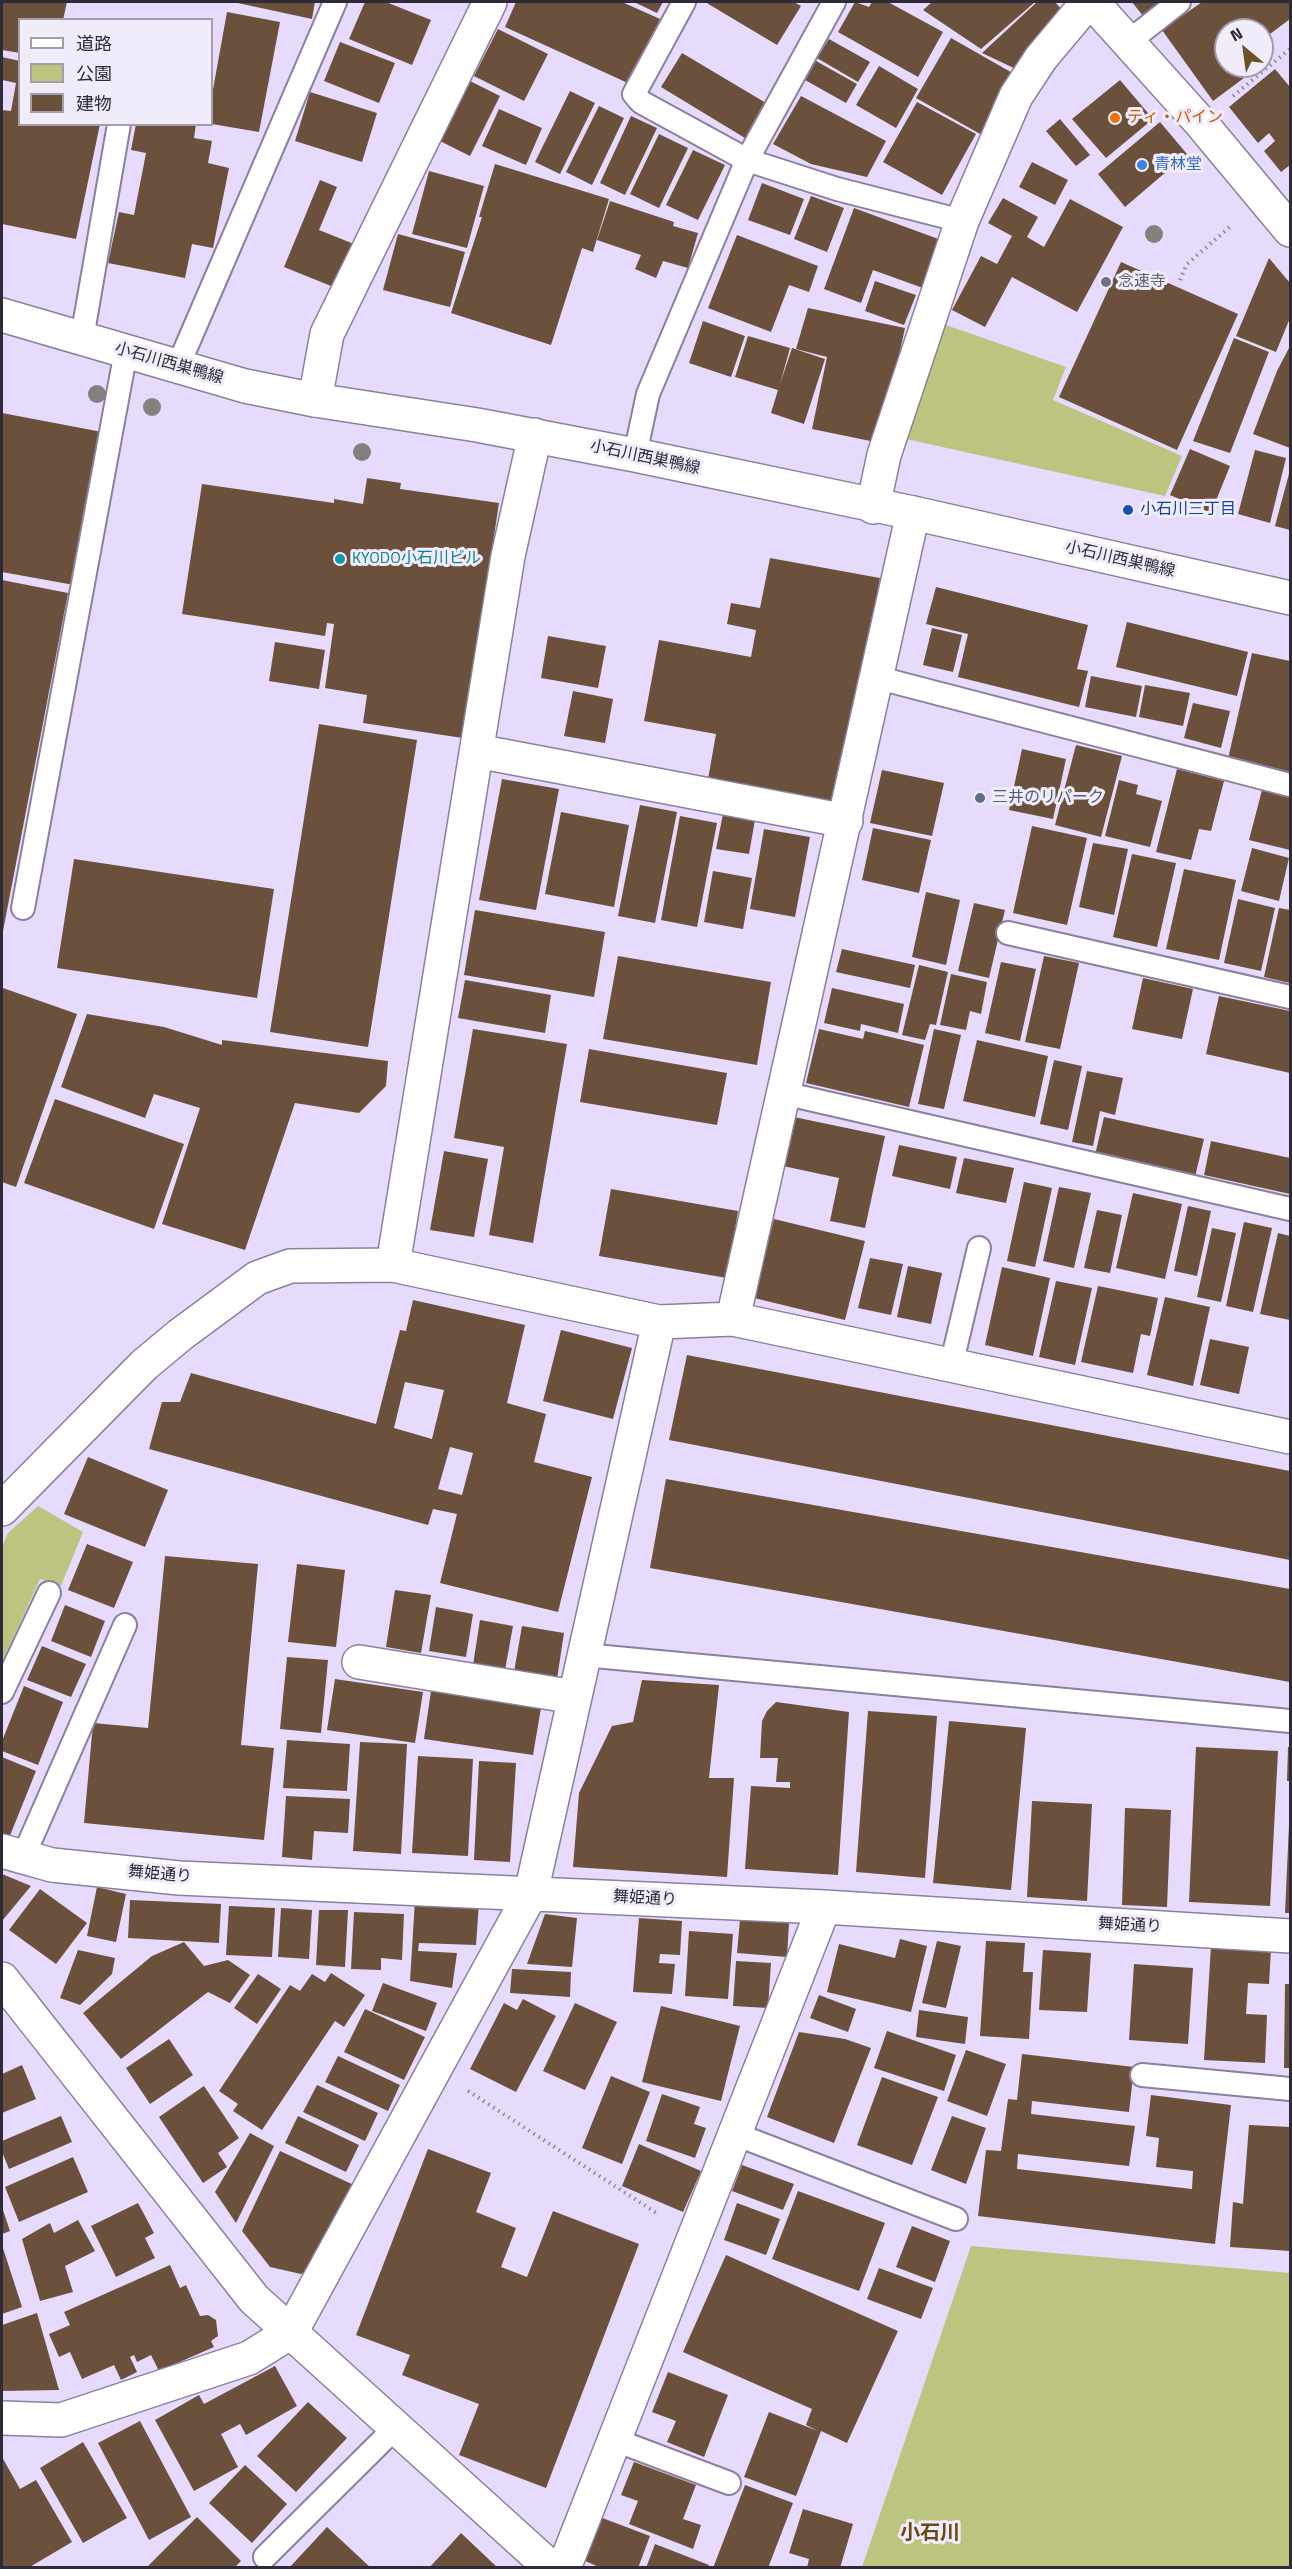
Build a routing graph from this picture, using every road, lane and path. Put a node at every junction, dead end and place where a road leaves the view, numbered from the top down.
1 (335, 2) edge
2 (490, 2) edge
3 (684, 2) edge
4 (834, 2) edge
5 (1090, 2) edge
6 (1179, 2) edge
7 (1128, 42) junction
8 (1290, 49) edge
9 (1200, 122) junction
10 (119, 126) edge
11 (747, 160) junction
12 (1264, 198) junction
13 (962, 221) junction
14 (1290, 230) edge
15 (1180, 280) dead end
16 (2, 315) edge
17 (82, 338) junction
18 (126, 351) junction
19 (178, 366) junction
20 (315, 400) junction
21 (535, 435) junction
22 (635, 455) junction
23 (873, 507) junction
24 (913, 513) junction
25 (1290, 598) edge
26 (875, 678) junction
27 (477, 751) junction
28 (1290, 785) edge
29 (846, 821) junction
30 (23, 908) dead end
31 (1008, 933) dead end
32 (1290, 997) edge
33 (783, 1093) junction
34 (1290, 1209) edge
35 (979, 1248) dead end
36 (393, 1264) junction
37 (733, 1319) junction
38 (659, 1322) junction
39 (951, 1366) junction
40 (1290, 1437) edge
41 (3, 1503) edge
42 (49, 1593) dead end
43 (125, 1625) dead end
44 (584, 1655) junction
45 (359, 1662) dead end
46 (2, 1692) edge
47 (575, 1697) junction
48 (1290, 1721) edge
49 (12, 1854) edge
50 (531, 1893) junction
51 (824, 1907) junction
52 (1290, 1936) edge
53 (2, 1979) edge
54 (434, 2070) junction
55 (1142, 2075) dead end
56 (1290, 2089) edge
57 (735, 2134) junction
58 (956, 2219) dead end
59 (694, 2238) junction
60 (291, 2332) junction
61 (2, 2418) edge
62 (394, 2429) junction
63 (615, 2440) junction
64 (729, 2483) dead end
65 (265, 2557) dead end
66 (551, 2568) edge
67 (564, 2568) edge

1 - 19 lane
2 - 20 street
3 - 11 lane
4 - 11 lane
5 - 7 street
5 - 13 street
6 - 7 lane
7 - 9 street
8 - 9 path
9 - 12 street
10 - 17 lane
11 - 13 lane
11 - 22 lane
12 - 14 street
12 - 15 path
13 - 23 street
16 - 17 street, 小石川西巣鴨線
17 - 18 street, 小石川西巣鴨線
18 - 19 street, 小石川西巣鴨線
18 - 30 lane
19 - 20 street, 小石川西巣鴨線
20 - 21 street, 小石川西巣鴨線
21 - 22 street, 小石川西巣鴨線
21 - 27 street
22 - 23 street, 小石川西巣鴨線
23 - 24 street, 小石川西巣鴨線
24 - 25 street, 小石川西巣鴨線
24 - 26 street
26 - 28 lane
26 - 29 street
27 - 29 street
27 - 36 street
29 - 33 street
31 - 32 lane
33 - 34 lane
33 - 37 street
35 - 39 lane
36 - 38 street
36 - 41 street
37 - 38 street
37 - 39 street
38 - 44 street
39 - 40 street
42 - 46 lane
43 - 49 lane
44 - 47 street
44 - 48 lane
45 - 47 street
47 - 50 street
49 - 50 street, 舞姫通り
50 - 51 street, 舞姫通り
50 - 54 street
51 - 52 street, 舞姫通り
51 - 57 street
53 - 60 street
54 - 59 path
54 - 60 street
55 - 56 lane
57 - 58 lane
57 - 59 street
59 - 63 street
60 - 61 street
60 - 62 street
62 - 65 lane
62 - 66 street
63 - 64 lane
63 - 67 street

